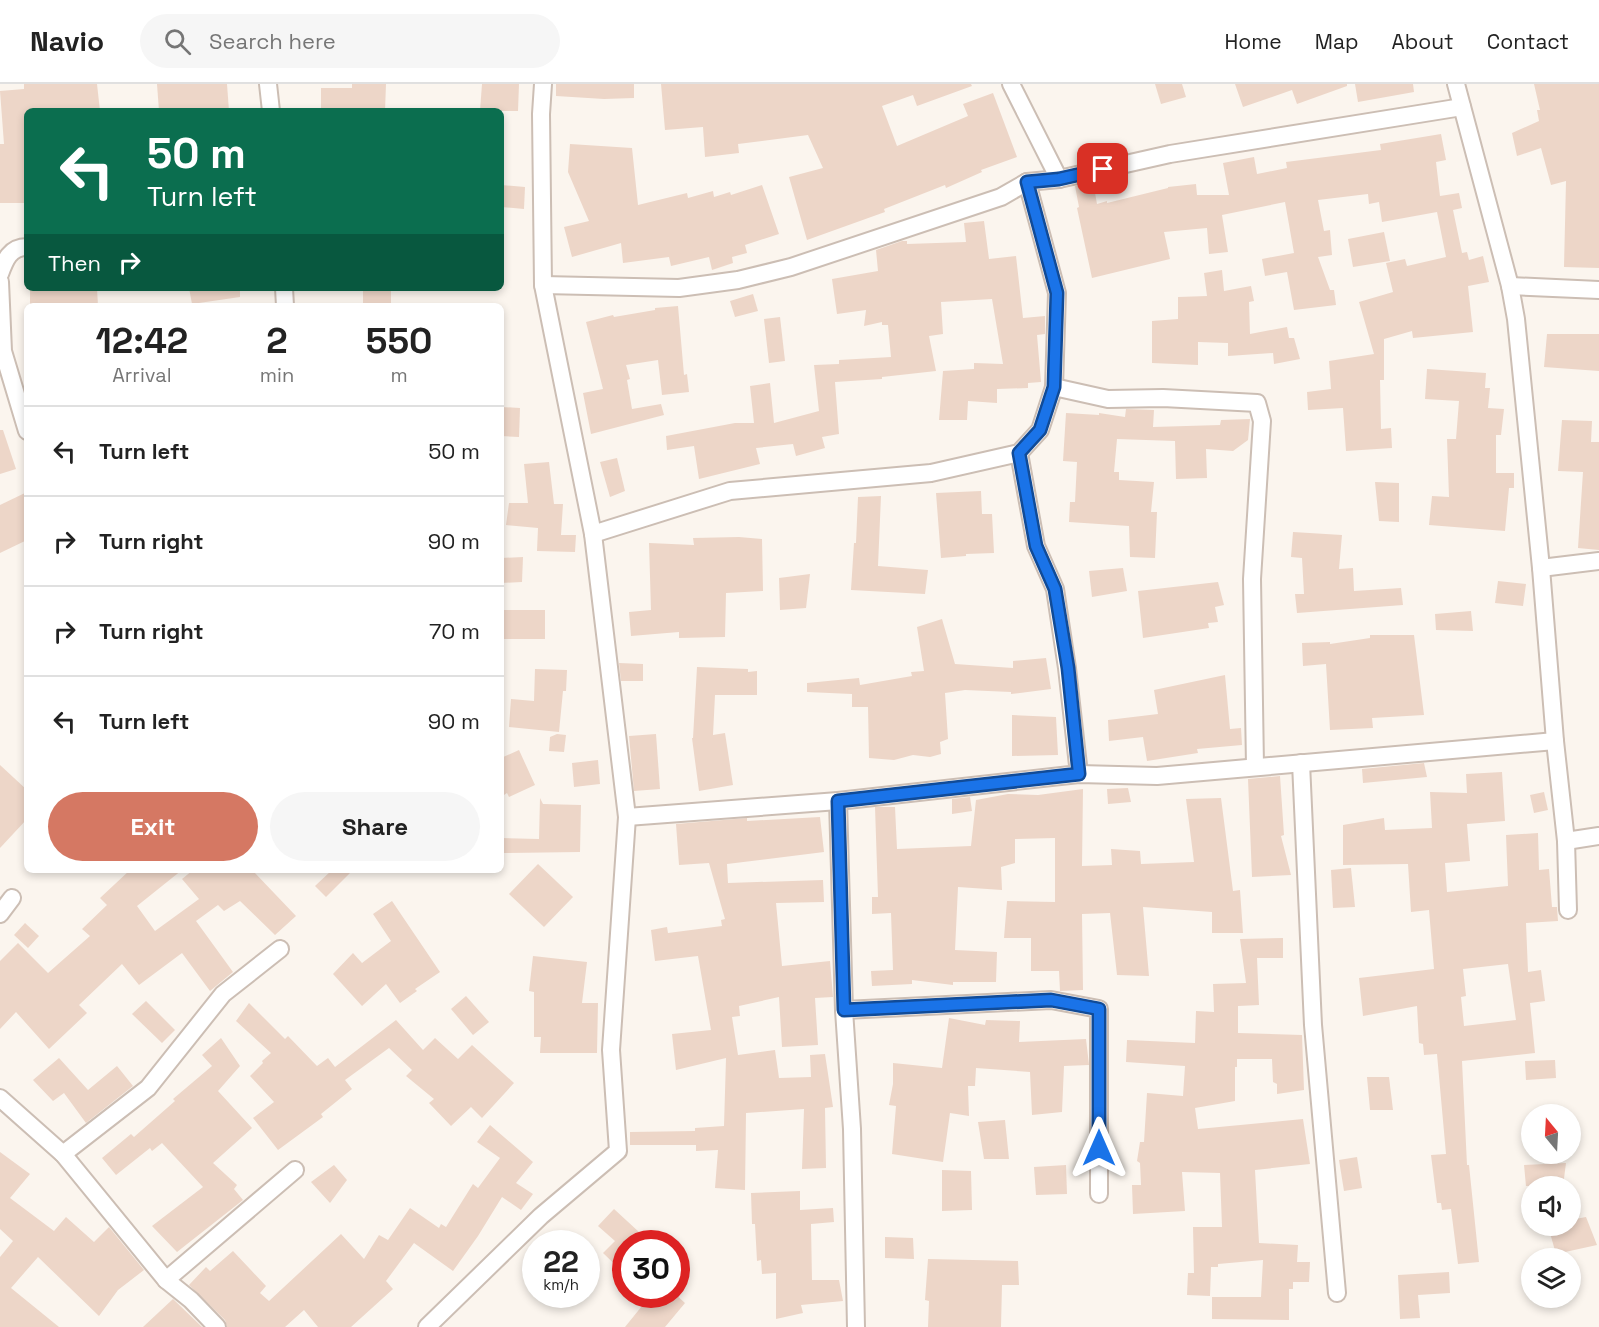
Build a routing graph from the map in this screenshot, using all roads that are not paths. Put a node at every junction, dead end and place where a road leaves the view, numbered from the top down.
1 (268, 84) edge
2 (543, 84) edge
3 (1011, 84) edge
4 (1456, 84) edge
5 (271, 108) edge
6 (1462, 108) junction
7 (1059, 179) junction
8 (1027, 182) junction
9 (24, 247) edge
10 (0, 274) edge
11 (0, 282) edge
12 (543, 285) junction
13 (1510, 286) junction
14 (1599, 290) edge
15 (1054, 387) junction
16 (24, 422) edge
17 (1019, 453) junction
18 (593, 534) junction
19 (1599, 561) edge
20 (1541, 568) junction
21 (1555, 741) junction
22 (1301, 763) junction
23 (1255, 766) junction
24 (1079, 774) junction
25 (838, 801) junction
26 (627, 817) junction
27 (1599, 836) edge
28 (1566, 842) junction
29 (12, 898) dead end
30 (1568, 910) dead end
31 (0, 914) edge
32 (280, 949) dead end
33 (844, 1010) junction
34 (0, 1098) edge
35 (63, 1154) junction
36 (295, 1170) dead end
37 (1099, 1194) dead end
38 (166, 1280) junction
39 (1338, 1293) dead end
40 (217, 1327) edge
41 (427, 1327) edge
42 (856, 1327) edge

1 - 5 street
2 - 12 street
3 - 7 street
4 - 6 street
6 - 7 street
6 - 13 street
7 - 8 street
8 - 12 street
8 - 15 street
9 - 10 street
11 - 16 street
12 - 18 street
13 - 14 street
13 - 20 street
15 - 17 street
15 - 23 street
17 - 18 street
17 - 24 street
18 - 26 street
19 - 20 street
20 - 21 street
21 - 22 street
21 - 28 street
22 - 23 street
22 - 39 street
23 - 24 street
24 - 25 street
25 - 26 street
25 - 33 street
26 - 41 street
27 - 28 street
28 - 30 street
29 - 31 street
32 - 35 street
33 - 37 street
33 - 42 street
34 - 35 street
35 - 38 street
36 - 38 street
38 - 40 street

